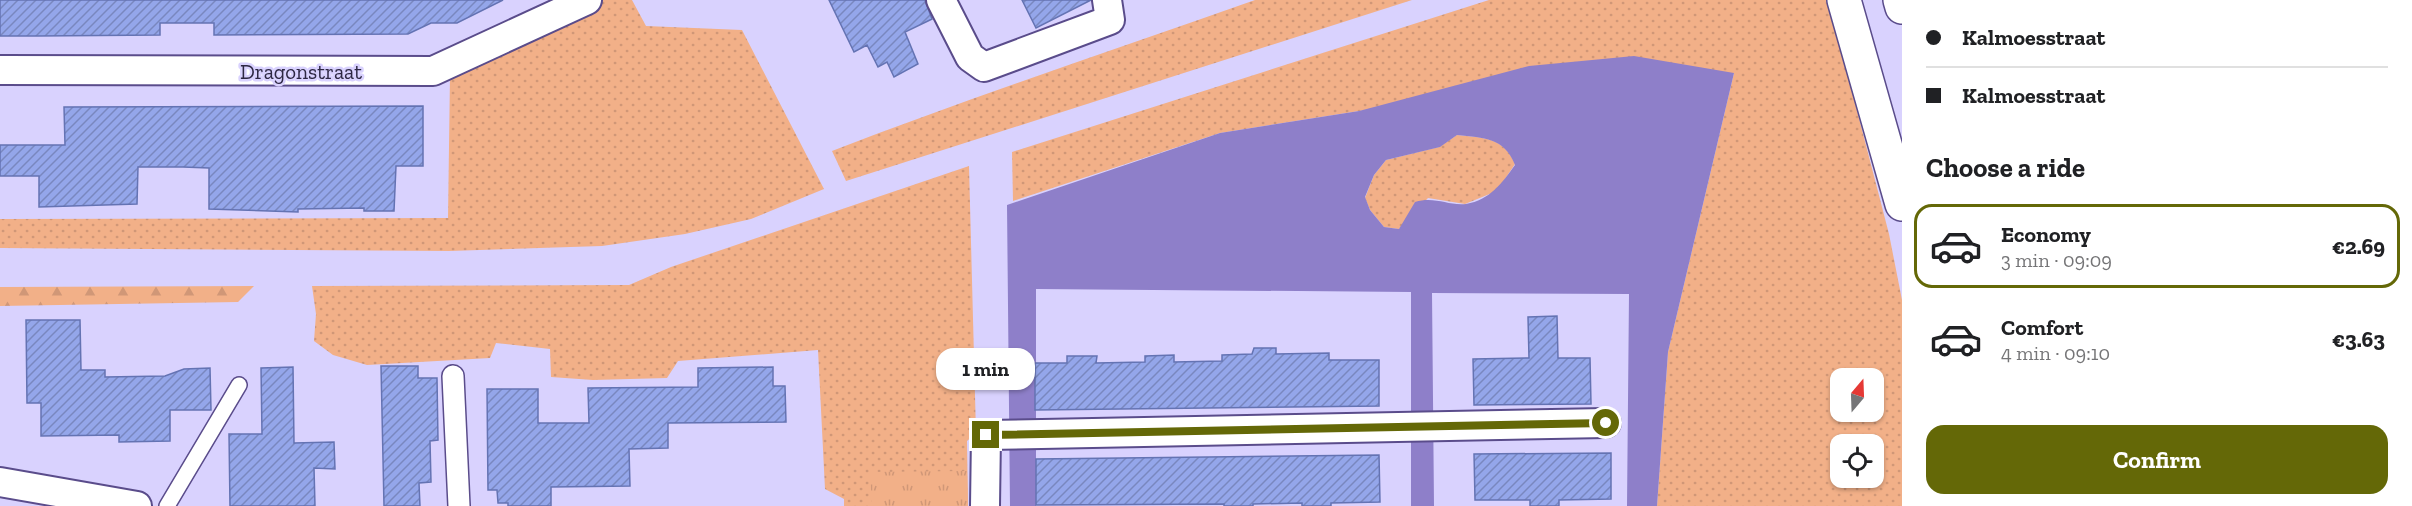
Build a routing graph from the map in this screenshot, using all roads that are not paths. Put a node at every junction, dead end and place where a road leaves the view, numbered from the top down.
1 (587, 0) edge
2 (941, 0) edge
3 (1107, 0) edge
4 (1844, 0) edge
5 (1900, 0) edge
6 (1902, 7) edge
7 (0, 70) edge
8 (1902, 204) edge
9 (453, 376) dead end
10 (239, 385) dead end
11 (1606, 423) dead end
12 (0, 482) edge
13 (137, 506) edge
14 (167, 506) edge
15 (459, 506) edge
16 (985, 506) edge

1 - 7 street, Dragonstraat
2 - 3 street
4 - 8 highway
5 - 6 highway
9 - 15 street
10 - 14 lane
11 - 16 street
12 - 13 street

